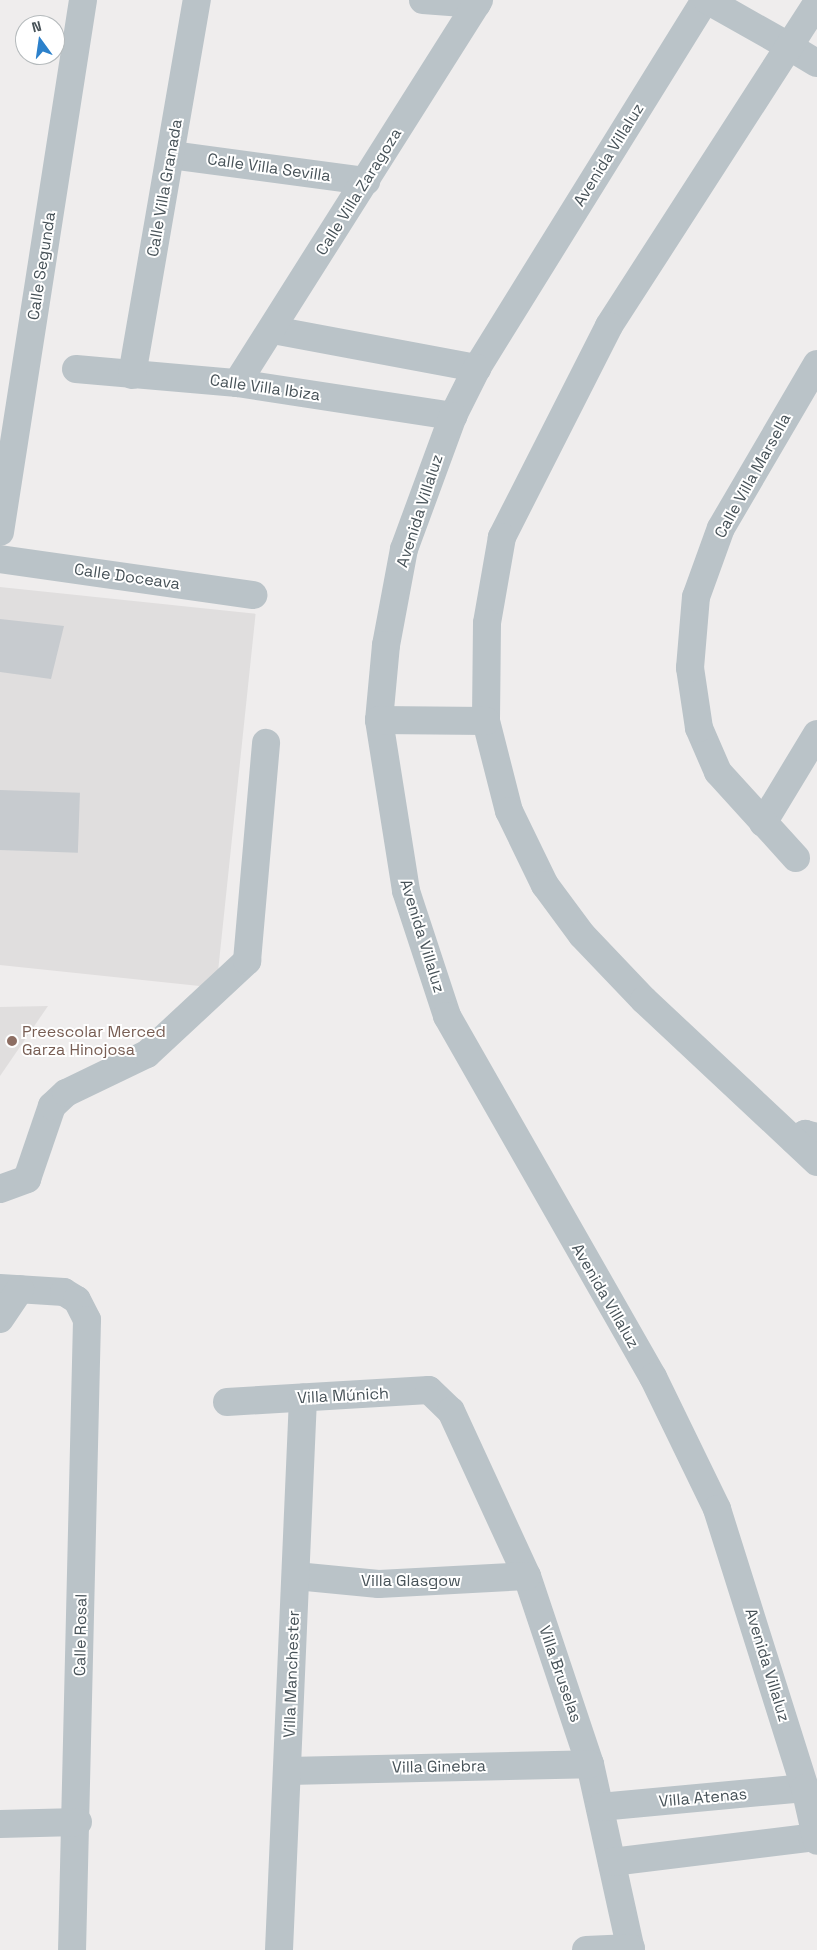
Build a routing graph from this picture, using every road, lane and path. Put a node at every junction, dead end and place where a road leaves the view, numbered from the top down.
1 (83, 0) edge
2 (197, 0) edge
3 (423, 0) edge
4 (706, 0) edge
5 (478, 2) edge
6 (817, 2) edge
7 (790, 47) junction
8 (817, 63) edge
9 (171, 155) junction
10 (366, 181) junction
11 (273, 330) junction
12 (817, 364) edge
13 (477, 368) junction
14 (76, 369) dead end
15 (132, 375) junction
16 (237, 382) junction
17 (453, 416) junction
18 (0, 532) edge
19 (0, 559) edge
20 (253, 595) dead end
21 (380, 720) junction
22 (486, 720) junction
23 (817, 734) edge
24 (266, 743) dead end
25 (762, 823) junction
26 (796, 858) dead end
27 (806, 1138) edge
28 (817, 1162) edge
29 (4, 1189) edge
30 (10, 1289) edge
31 (0, 1319) edge
32 (303, 1398) junction
33 (227, 1402) dead end
34 (451, 1411) joint
35 (296, 1576) junction
36 (527, 1576) junction
37 (590, 1764) junction
38 (288, 1771) junction
39 (811, 1788) edge
40 (600, 1808) junction
41 (78, 1822) junction
42 (0, 1824) edge
43 (817, 1838) edge
44 (612, 1862) junction
45 (631, 1949) edge
46 (72, 1950) edge
47 (279, 1950) edge
48 (586, 1950) edge

1 - 18 street, Calle Segunda
2 - 9 street, Calle Villa Granada
3 - 5 street
4 - 7 street
4 - 13 street, Avenida Villaluz
5 - 10 street, Calle Villa Zaragoza
6 - 7 street
7 - 8 street
7 - 22 street
9 - 10 street, Calle Villa Sevilla
9 - 15 street, Calle Villa Granada
10 - 11 street, Calle Villa Zaragoza
11 - 13 street
11 - 16 street, Calle Villa Zaragoza
12 - 25 street, Calle Villa Marsella
13 - 17 street, Avenida Villaluz
14 - 15 street, Calle Villa Ibiza
15 - 16 street, Calle Villa Ibiza
16 - 17 street, Calle Villa Ibiza
17 - 21 street, Avenida Villaluz
19 - 20 street, Calle Doceava
21 - 22 street
21 - 39 street, Avenida Villaluz
22 - 27 street
23 - 25 street
24 - 29 street
25 - 26 street, Calle Villa Marsella
27 - 28 street
30 - 31 street
30 - 41 street, Calle Rosal
32 - 33 street, Villa Múnich
32 - 34 street, Villa Múnich
32 - 35 street, Villa Manchester
34 - 36 street, Villa Bruselas
35 - 36 street, Villa Glasgow
35 - 38 street, Villa Manchester
36 - 37 street, Villa Bruselas
37 - 38 street, Villa Ginebra
37 - 40 street, Villa Bruselas
38 - 47 street, Villa Manchester
39 - 40 street, Villa Atenas
39 - 43 street, Avenida Villaluz
40 - 44 street, Villa Bruselas
41 - 42 street
41 - 46 street, Calle Rosal
43 - 44 street
44 - 45 street, Villa Bruselas
45 - 48 street

